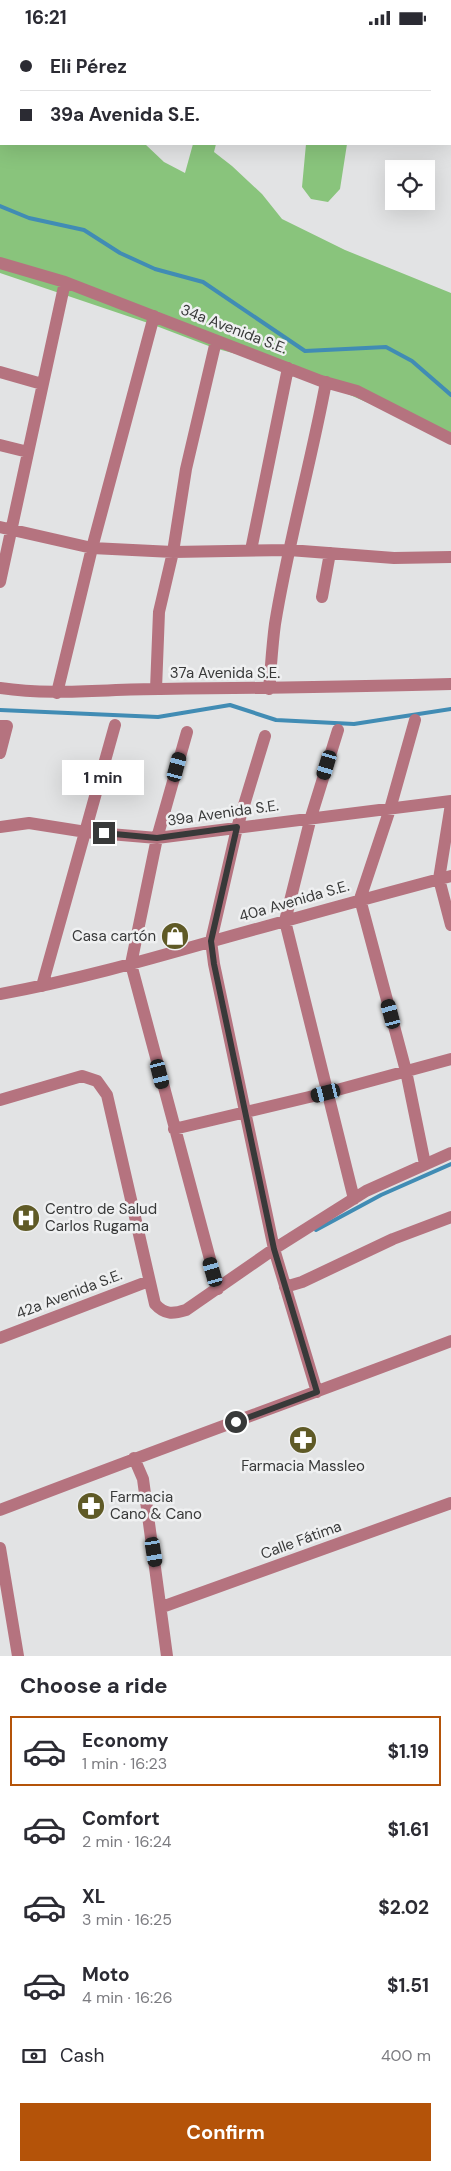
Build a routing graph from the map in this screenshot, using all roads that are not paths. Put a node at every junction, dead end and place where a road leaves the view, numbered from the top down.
1 (0, 263) edge
2 (65, 282) junction
3 (154, 315) junction
4 (216, 341) junction
5 (288, 368) junction
6 (0, 372) edge
7 (326, 382) junction
8 (42, 384) junction
9 (451, 439) edge
10 (0, 445) edge
11 (28, 452) junction
12 (6, 529) edge
13 (92, 548) junction
14 (251, 550) junction
15 (289, 550) junction
16 (173, 552) junction
17 (330, 553) junction
18 (451, 557) edge
19 (0, 581) edge
20 (322, 597) dead end
21 (451, 684) edge
22 (0, 688) edge
23 (156, 689) junction
24 (270, 689) junction
25 (57, 693) junction
26 (415, 720) dead end
27 (115, 725) dead end
28 (3, 726) edge
29 (338, 730) dead end
30 (187, 732) dead end
31 (265, 736) dead end
32 (0, 753) edge
33 (451, 802) edge
34 (390, 809) junction
35 (312, 817) junction
36 (0, 827) edge
37 (237, 827) junction
38 (86, 832) junction
39 (157, 838) junction
40 (445, 877) edge
41 (360, 899) junction
42 (285, 921) junction
43 (451, 925) edge
44 (211, 941) junction
45 (131, 964) junction
46 (42, 987) junction
47 (0, 995) edge
48 (451, 1059) edge
49 (406, 1071) junction
50 (326, 1093) junction
51 (0, 1100) edge
52 (245, 1113) junction
53 (174, 1129) junction
54 (451, 1153) edge
55 (426, 1164) junction
56 (354, 1199) junction
57 (451, 1217) edge
58 (274, 1249) junction
59 (149, 1281) junction
60 (285, 1287) junction
61 (218, 1289) junction
62 (0, 1338) edge
63 (451, 1341) edge
64 (317, 1392) junction
65 (134, 1458) junction
66 (451, 1503) edge
67 (0, 1510) edge
68 (0, 1548) edge
69 (162, 1607) junction
70 (18, 1656) edge
71 (168, 1656) edge

1 - 2 street, 34a Avenida S.E.
2 - 3 street, 34a Avenida S.E.
2 - 8 street
3 - 4 street, 34a Avenida S.E.
3 - 13 street
4 - 5 street, 34a Avenida S.E.
4 - 16 street
5 - 7 street, 34a Avenida S.E.
5 - 14 street
6 - 8 street
7 - 9 street, 34a Avenida S.E.
7 - 15 street
8 - 11 street
10 - 11 street
11 - 12 street
12 - 13 street
12 - 19 street
13 - 16 street
13 - 25 street
14 - 15 street
14 - 16 street
15 - 17 street
15 - 24 street
16 - 23 street
17 - 18 street
17 - 20 street
21 - 24 street, 37a Avenida S.E.
22 - 25 street, 37a Avenida S.E.
23 - 24 street, 37a Avenida S.E.
23 - 25 street, 37a Avenida S.E.
26 - 34 street
27 - 38 street
28 - 32 street
29 - 35 street
30 - 39 street
31 - 37 street
33 - 34 street, 39a Avenida S.E.
33 - 40 street
34 - 35 street, 39a Avenida S.E.
34 - 41 street
35 - 37 street, 39a Avenida S.E.
35 - 42 street
36 - 38 street, 39a Avenida S.E.
37 - 39 street, 39a Avenida S.E.
37 - 44 street
38 - 39 street, 39a Avenida S.E.
38 - 46 street
39 - 45 street
40 - 41 street, 40a Avenida S.E.
40 - 43 street
41 - 42 street, 40a Avenida S.E.
41 - 49 street
42 - 44 street, 40a Avenida S.E.
42 - 50 street
44 - 45 street, 40a Avenida S.E.
44 - 52 street
45 - 46 street, 40a Avenida S.E.
45 - 53 street
46 - 47 street, 40a Avenida S.E.
48 - 49 street
49 - 50 street
49 - 55 street
50 - 52 street
50 - 56 street
51 - 59 street
52 - 53 street
52 - 58 street
53 - 61 street
54 - 55 street
55 - 56 street
56 - 58 street
57 - 60 street
58 - 60 street
58 - 61 street
59 - 61 street
59 - 62 street, 42a Avenida S.E.
60 - 64 street
63 - 64 street
64 - 65 street
65 - 67 street
65 - 69 street
66 - 69 street, Calle Fátima
68 - 70 street
69 - 71 street

